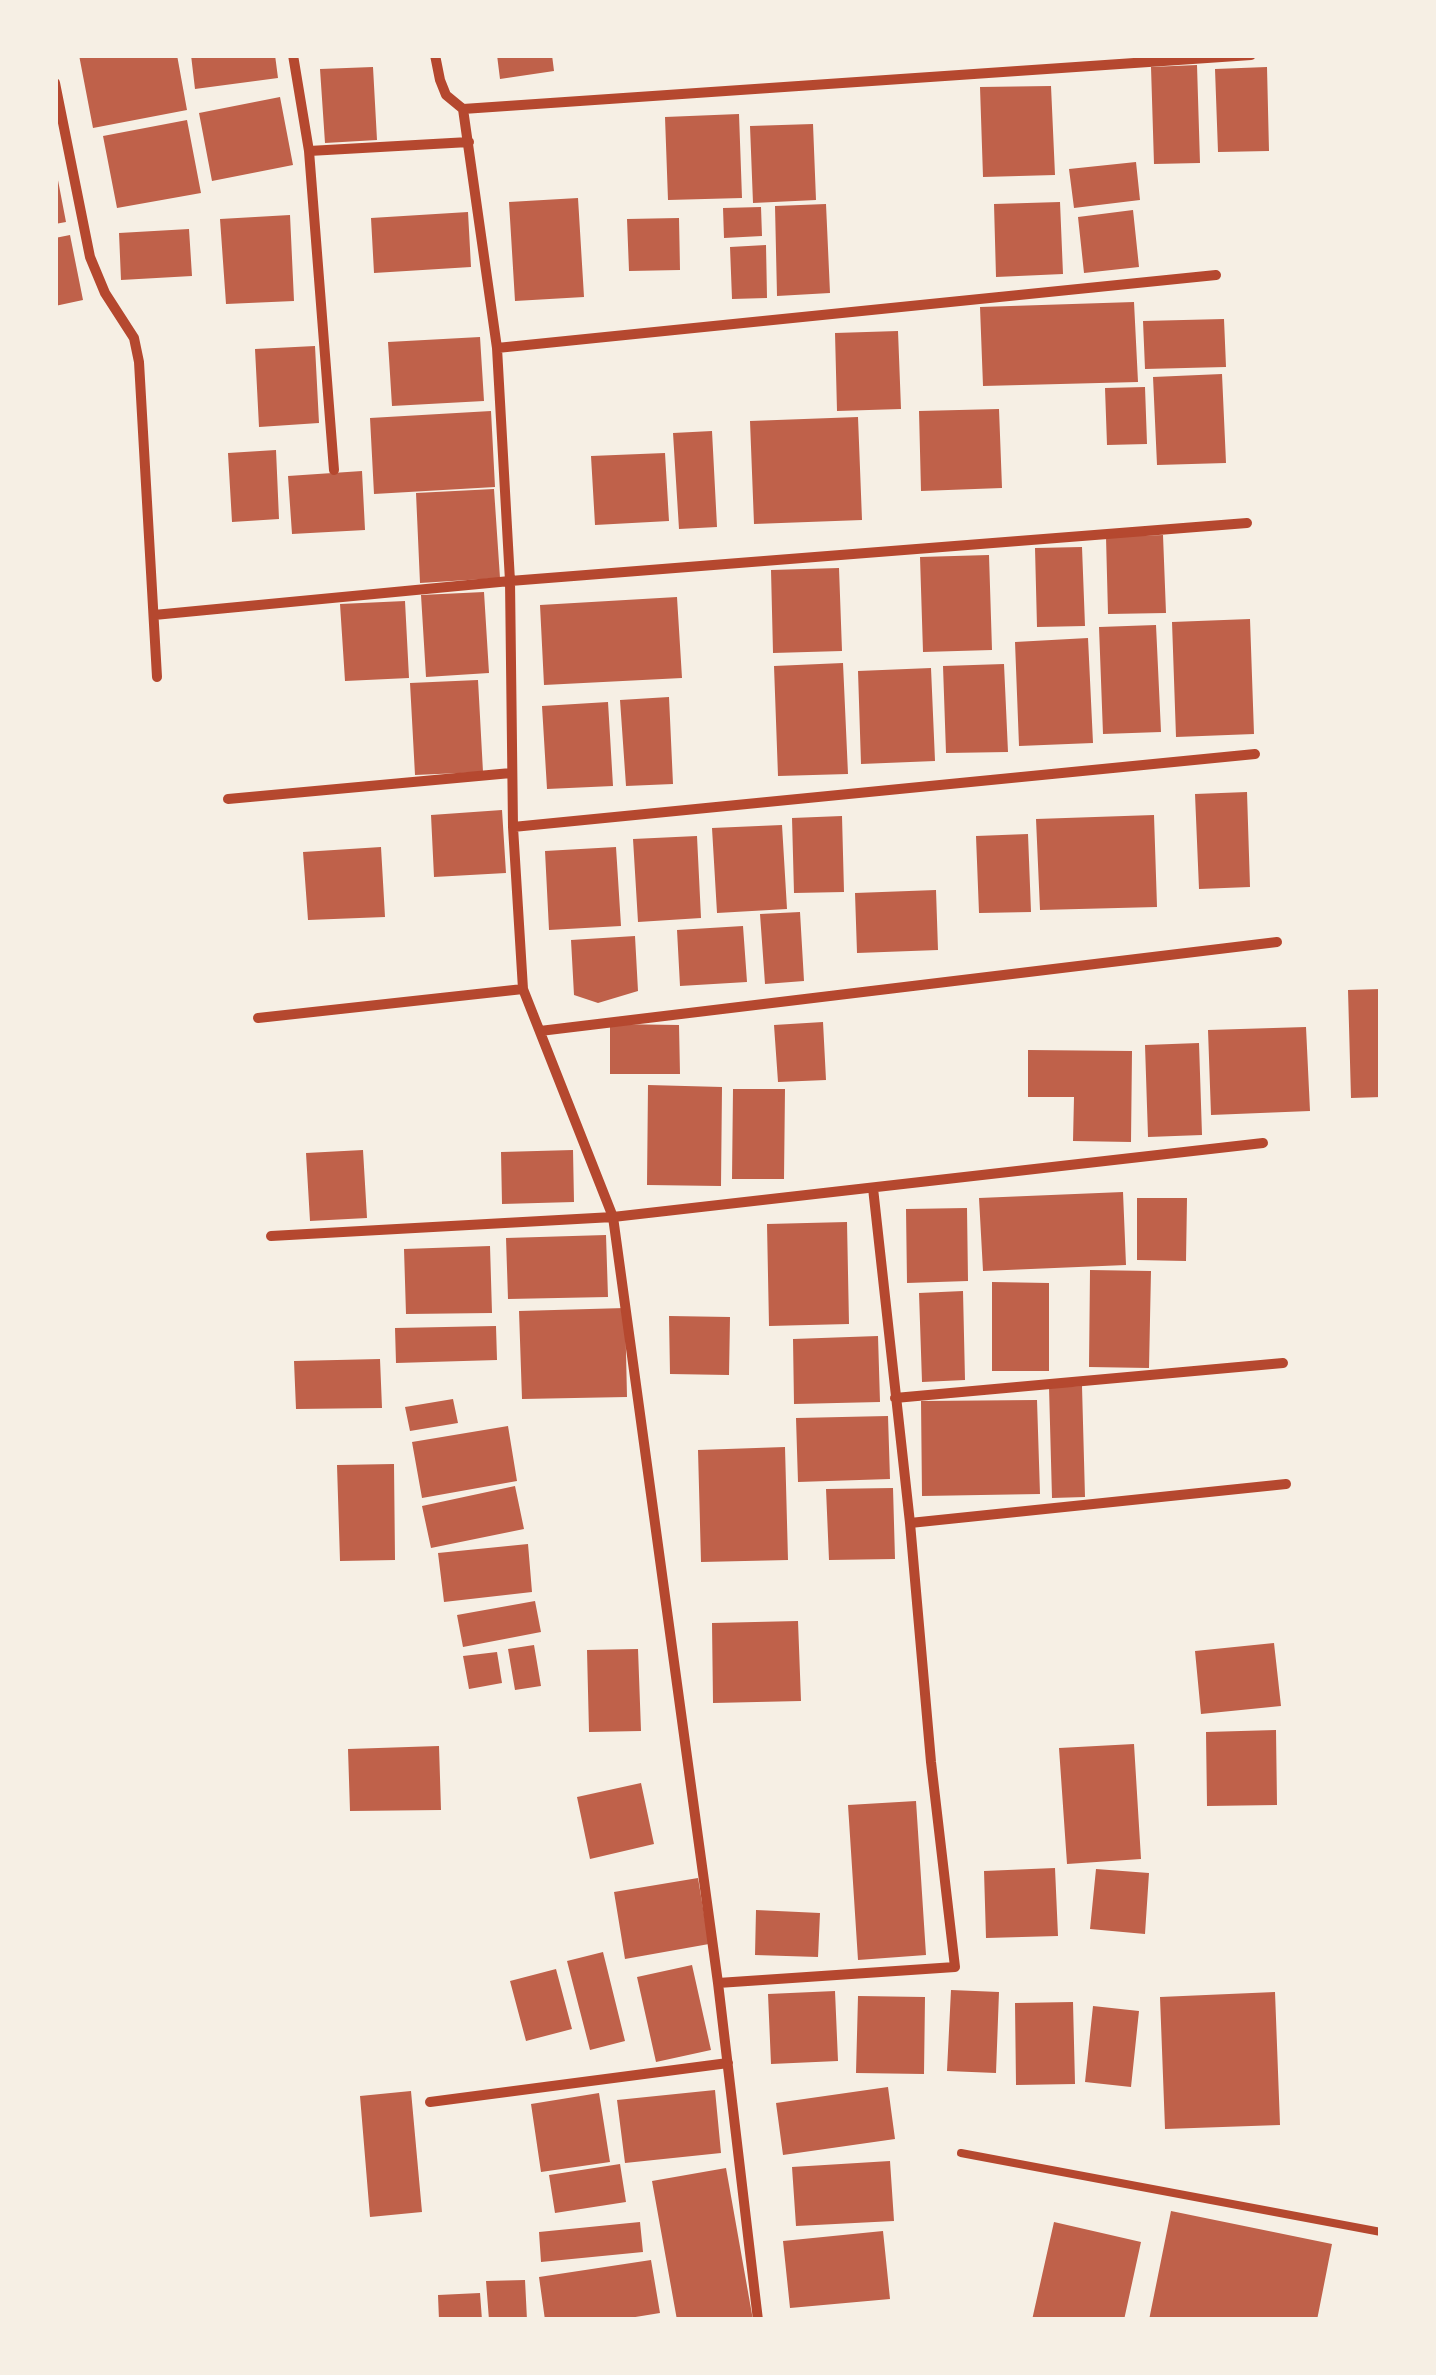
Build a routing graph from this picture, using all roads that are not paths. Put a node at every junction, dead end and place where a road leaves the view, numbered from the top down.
1 (292, 55) edge
2 (435, 55) edge
3 (1251, 55) edge
4 (55, 83) edge
5 (463, 109) junction
6 (469, 142) junction
7 (308, 151) junction
8 (1216, 275) dead end
9 (497, 348) junction
10 (334, 470) dead end
11 (1247, 523) dead end
12 (510, 581) junction
13 (154, 616) junction
14 (156, 677) dead end
15 (1255, 754) dead end
16 (511, 773) junction
17 (228, 799) dead end
18 (513, 827) junction
19 (1277, 942) dead end
20 (523, 989) junction
21 (258, 1018) dead end
22 (540, 1031) junction
23 (1262, 1143) dead end
24 (873, 1188) junction
25 (614, 1217) junction
26 (270, 1236) dead end
27 (1283, 1363) dead end
28 (895, 1398) junction
29 (1286, 1484) dead end
30 (910, 1524) junction
31 (718, 1984) junction
32 (728, 2063) junction
33 (430, 2102) dead end
34 (961, 2153) dead end
35 (1381, 2232) edge
36 (758, 2320) edge

1 - 7 street
2 - 5 street
3 - 5 street
4 - 13 street
5 - 6 street
6 - 7 street
6 - 9 street
7 - 10 street
8 - 9 street
9 - 12 street
11 - 12 street
12 - 13 street
12 - 16 street
13 - 14 street
15 - 18 street
16 - 17 street
16 - 18 street
18 - 20 street
19 - 22 street
20 - 21 street
20 - 22 street
22 - 25 street
23 - 24 street
24 - 25 street
24 - 28 street
25 - 26 street
25 - 31 street
27 - 28 street
28 - 30 street
29 - 30 street
30 - 31 street
31 - 32 street
32 - 33 street
32 - 36 street
34 - 35 lane

